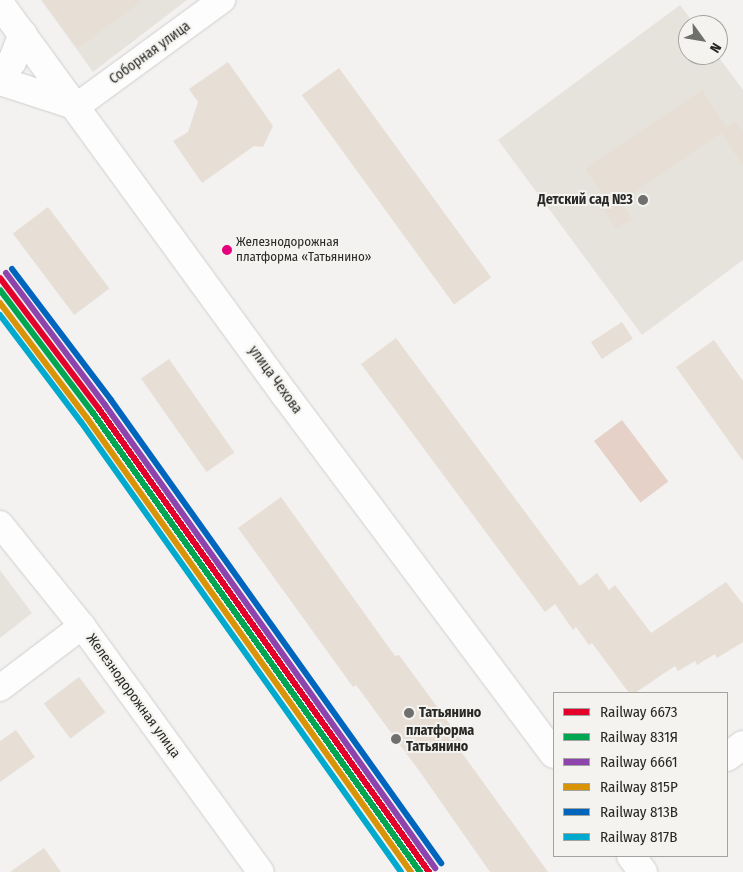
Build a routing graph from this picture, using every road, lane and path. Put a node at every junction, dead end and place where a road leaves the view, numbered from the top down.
1 (222, 0) edge
2 (0, 4) edge
3 (23, 34) junction
4 (0, 70) edge
5 (0, 81) edge
6 (77, 106) junction
7 (0, 524) edge
8 (82, 626) junction
9 (0, 688) edge
10 (743, 745) edge
11 (553, 753) edge
12 (728, 756) edge
13 (632, 857) edge
14 (261, 872) edge
15 (643, 872) edge

1 - 6 street, Соборная улица
2 - 3 street, улица Чехова
3 - 4 street
3 - 6 street, улица Чехова
5 - 6 street
6 - 11 street, улица Чехова
7 - 8 street, Железнодорожная улица
8 - 9 street
8 - 14 street, Железнодорожная улица
10 - 12 street
13 - 15 street

